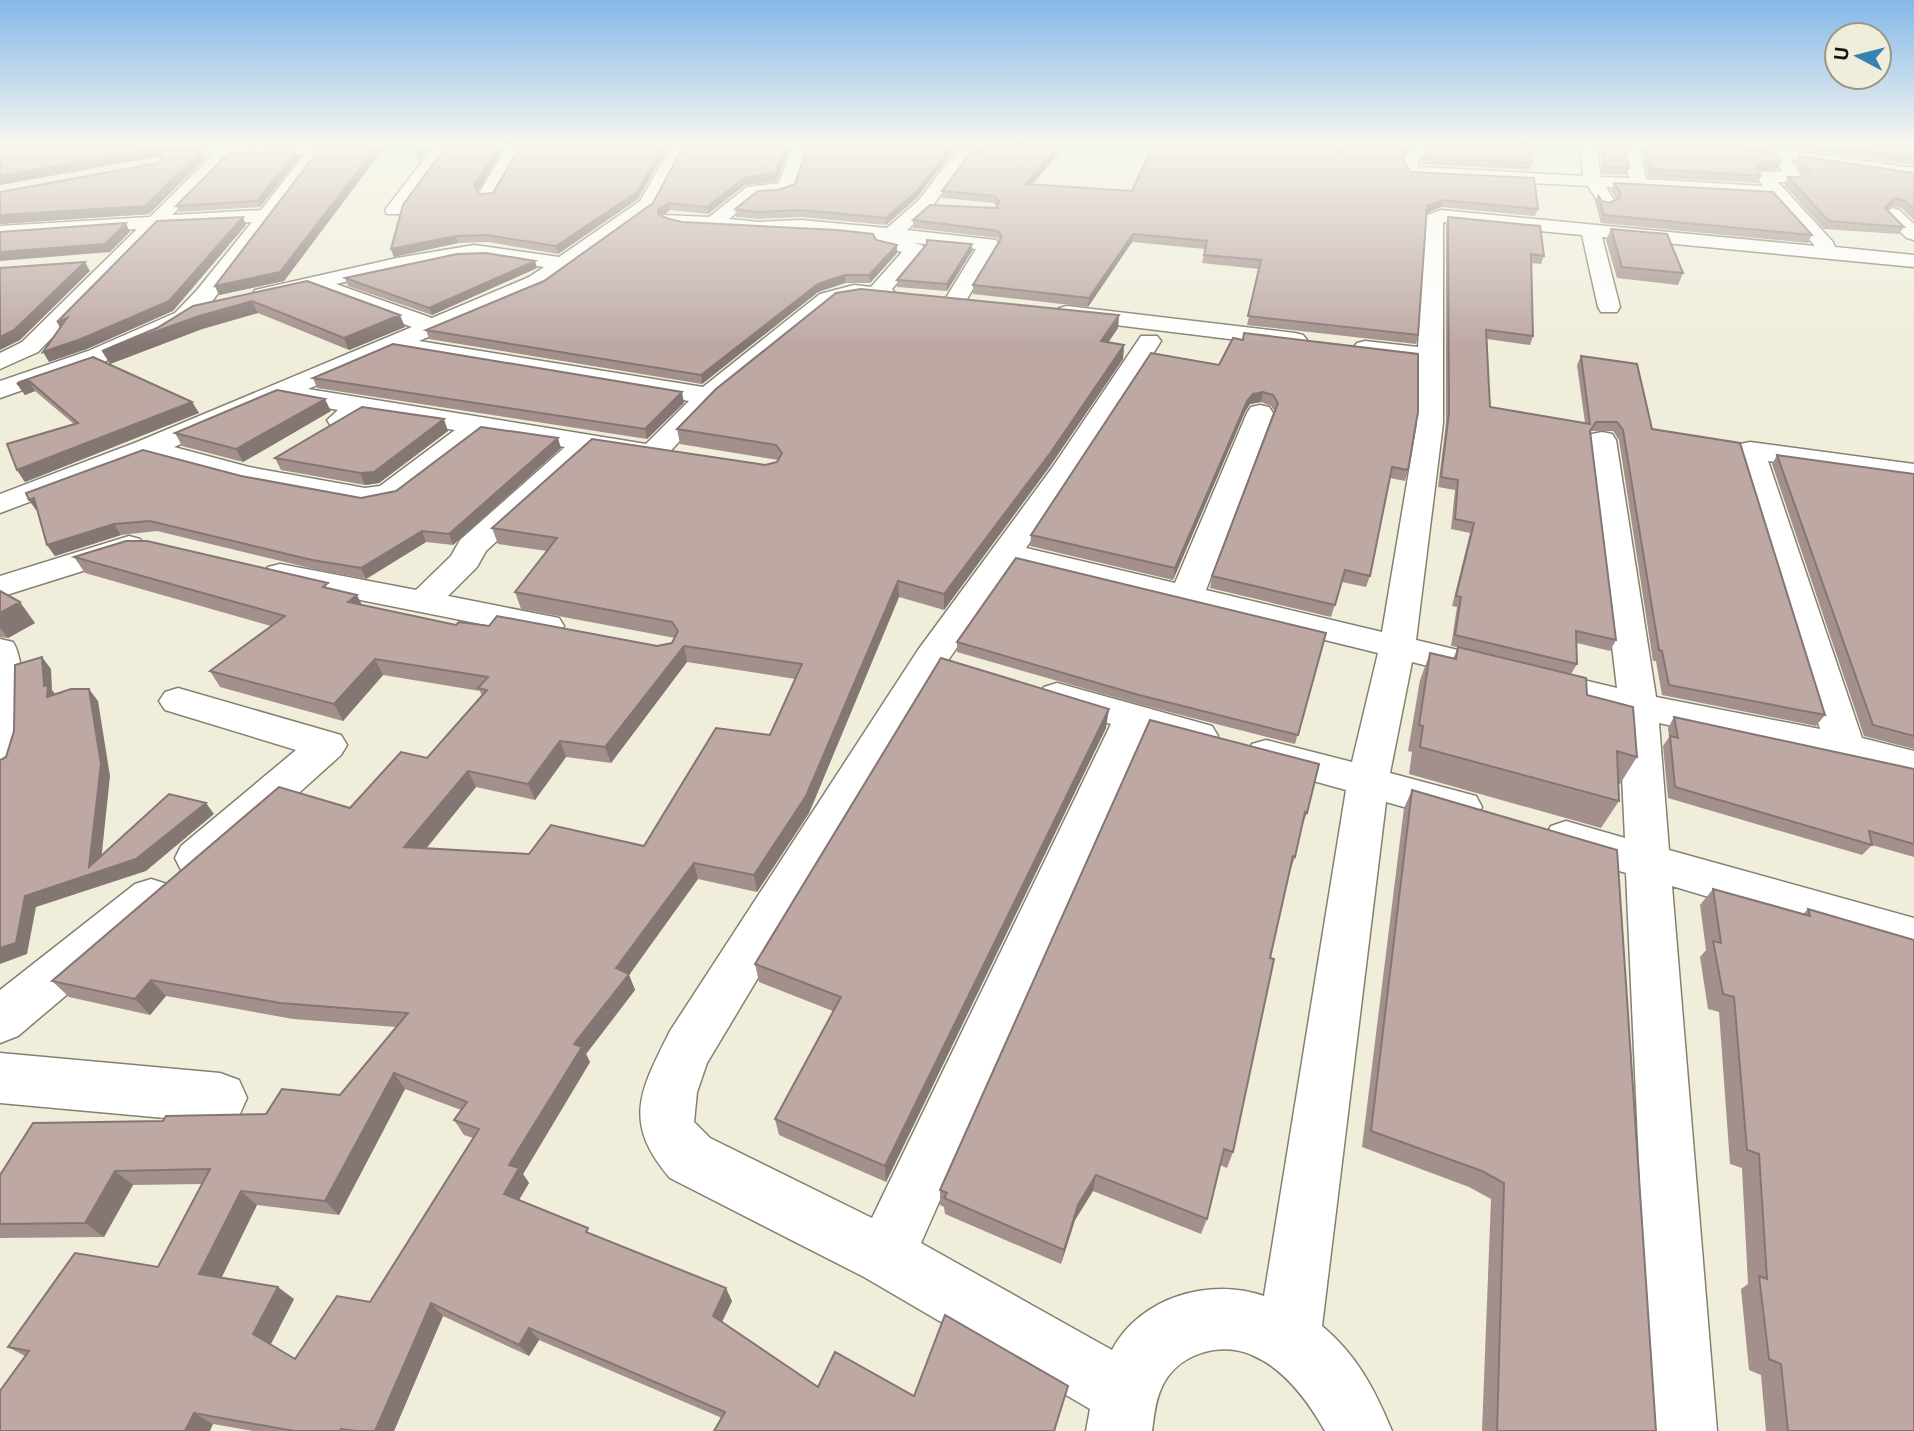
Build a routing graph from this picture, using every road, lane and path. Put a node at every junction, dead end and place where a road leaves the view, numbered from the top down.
1 (61, 212) edge
2 (164, 212) edge
3 (269, 212) edge
4 (636, 212) edge
5 (727, 212) edge
6 (916, 212) edge
7 (1493, 212) edge
8 (1543, 212) edge
9 (1612, 212) edge
10 (1794, 212) edge
11 (1892, 214) edge
12 (267, 215) junction
13 (670, 219) edge
14 (154, 223) junction
15 (712, 224) junction
16 (1720, 225) edge
17 (44, 230) junction
18 (1591, 230) junction
19 (0, 232) edge
20 (890, 233) junction
21 (1622, 233) junction
22 (1914, 234) edge
23 (1735, 244) junction
24 (1826, 246) dead end
25 (120, 260) junction
26 (1914, 261) edge
27 (80, 263) edge
28 (562, 264) junction
29 (315, 284) junction
30 (876, 293) junction
31 (902, 296) edge
32 (247, 298) edge
33 (929, 299) edge
34 (955, 301) junction
35 (220, 304) edge
36 (982, 304) edge
37 (1609, 307) dead end
38 (193, 310) junction
39 (1051, 312) edge
40 (435, 327) junction
41 (1149, 341) dead end
42 (393, 343) junction
43 (1322, 343) edge
44 (1349, 346) edge
45 (1430, 356) junction
46 (0, 362) edge
47 (0, 390) edge
48 (278, 391) junction
49 (708, 396) junction
50 (362, 407) junction
51 (1260, 413) dead end
52 (477, 426) junction
53 (316, 434) edge
54 (1602, 440) dead end
55 (587, 443) junction
56 (147, 448) junction
57 (653, 453) junction
58 (282, 454) edge
59 (690, 458) edge
60 (1905, 472) edge
61 (247, 475) junction
62 (1914, 503) edge
63 (0, 504) edge
64 (157, 544) edge
65 (1007, 553) junction
66 (255, 568) edge
67 (0, 587) edge
68 (1187, 595) junction
69 (422, 603) junction
70 (571, 631) edge
71 (1398, 645) junction
72 (0, 650) edge
73 (1019, 685) edge
74 (178, 701) dead end
75 (1638, 705) junction
76 (1133, 719) junction
77 (1845, 747) junction
78 (0, 758) edge
79 (1914, 765) edge
80 (1368, 780) junction
81 (1647, 862) junction
82 (1914, 938) edge
83 (0, 1020) edge
84 (0, 1078) edge
85 (220, 1098) dead end
86 (885, 1256) junction
87 (1289, 1339) junction
88 (1122, 1412) edge
89 (1359, 1431) edge
90 (1684, 1431) edge

1 - 17 street
2 - 14 street
3 - 12 street
4 - 28 street
5 - 15 street
6 - 20 street
7 - 45 street
8 - 18 street
9 - 21 street
10 - 24 street
11 - 22 street
12 - 14 street
12 - 38 street
13 - 15 street
14 - 17 street
14 - 25 street
15 - 20 street
16 - 23 street
17 - 19 street
18 - 21 street
18 - 37 street
20 - 30 street
20 - 34 street
21 - 23 street
23 - 26 street
25 - 27 street
25 - 46 street
28 - 29 street
28 - 40 street
29 - 32 street
29 - 40 street
30 - 31 street
30 - 49 street
33 - 34 street
34 - 36 street
35 - 38 street
38 - 47 street
39 - 43 street
40 - 42 street
41 - 65 street
42 - 48 street
42 - 49 street
44 - 45 street
45 - 71 street
48 - 50 street
48 - 56 street
49 - 57 street
50 - 52 street
50 - 53 street
51 - 68 street
52 - 55 street
52 - 61 street
54 - 75 street
55 - 57 street
55 - 69 street
56 - 61 street
56 - 63 street
57 - 59 street
58 - 61 street
60 - 62 street
60 - 77 street
64 - 67 street
65 - 68 street
65 - 86 street
66 - 69 street
68 - 71 street
69 - 70 street
71 - 75 street
71 - 80 street
72 - 78 street
73 - 76 street
74 - 83 street
75 - 77 street
75 - 81 street
76 - 80 street
76 - 86 street
77 - 79 street
80 - 81 street
80 - 87 street
81 - 82 street
81 - 90 street
84 - 85 street
86 - 88 street
87 - 88 street
87 - 89 street

